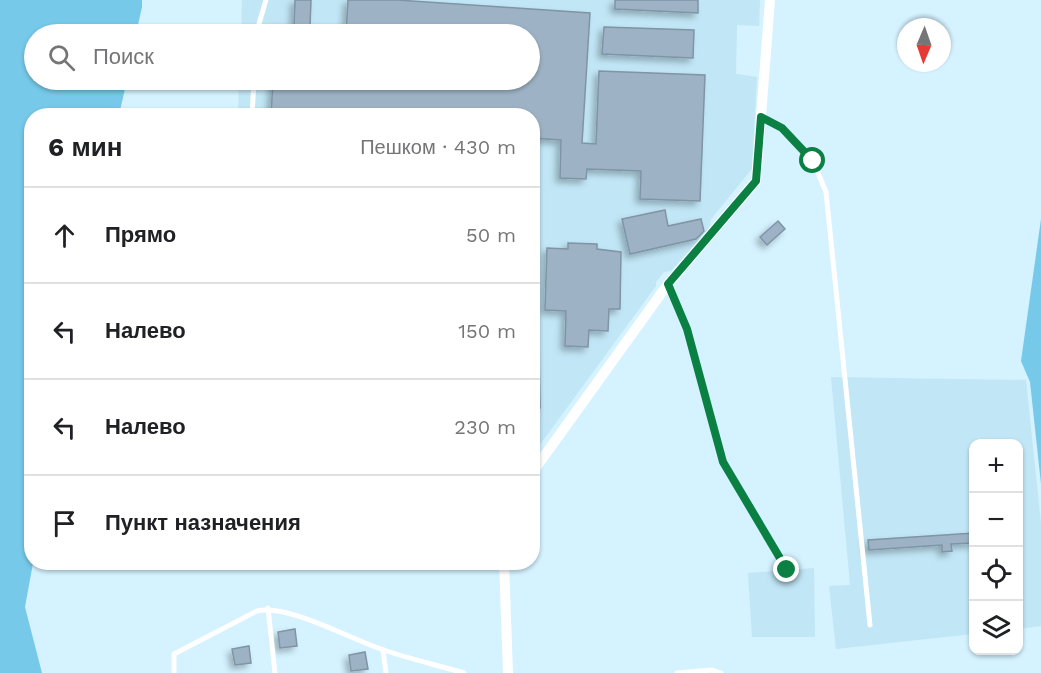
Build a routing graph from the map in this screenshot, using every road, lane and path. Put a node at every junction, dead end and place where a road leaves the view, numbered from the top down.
1 (266, 0) edge
2 (770, 0) edge
3 (259, 24) edge
4 (253, 90) edge
5 (252, 108) edge
6 (761, 117) junction
7 (668, 284) junction
8 (540, 462) edge
9 (504, 570) edge
10 (787, 570) dead end
11 (268, 608) junction
12 (870, 625) dead end
13 (383, 650) junction
14 (174, 673) edge
15 (275, 673) edge
16 (386, 673) edge
17 (464, 673) edge
18 (508, 673) edge
19 (677, 673) edge
20 (721, 673) edge

1 - 3 lane
2 - 6 street
4 - 5 lane
6 - 7 street
6 - 12 lane
7 - 8 street
7 - 10 lane
9 - 18 street
11 - 13 lane
11 - 14 lane
11 - 15 lane
13 - 16 lane
13 - 17 lane
19 - 20 lane

